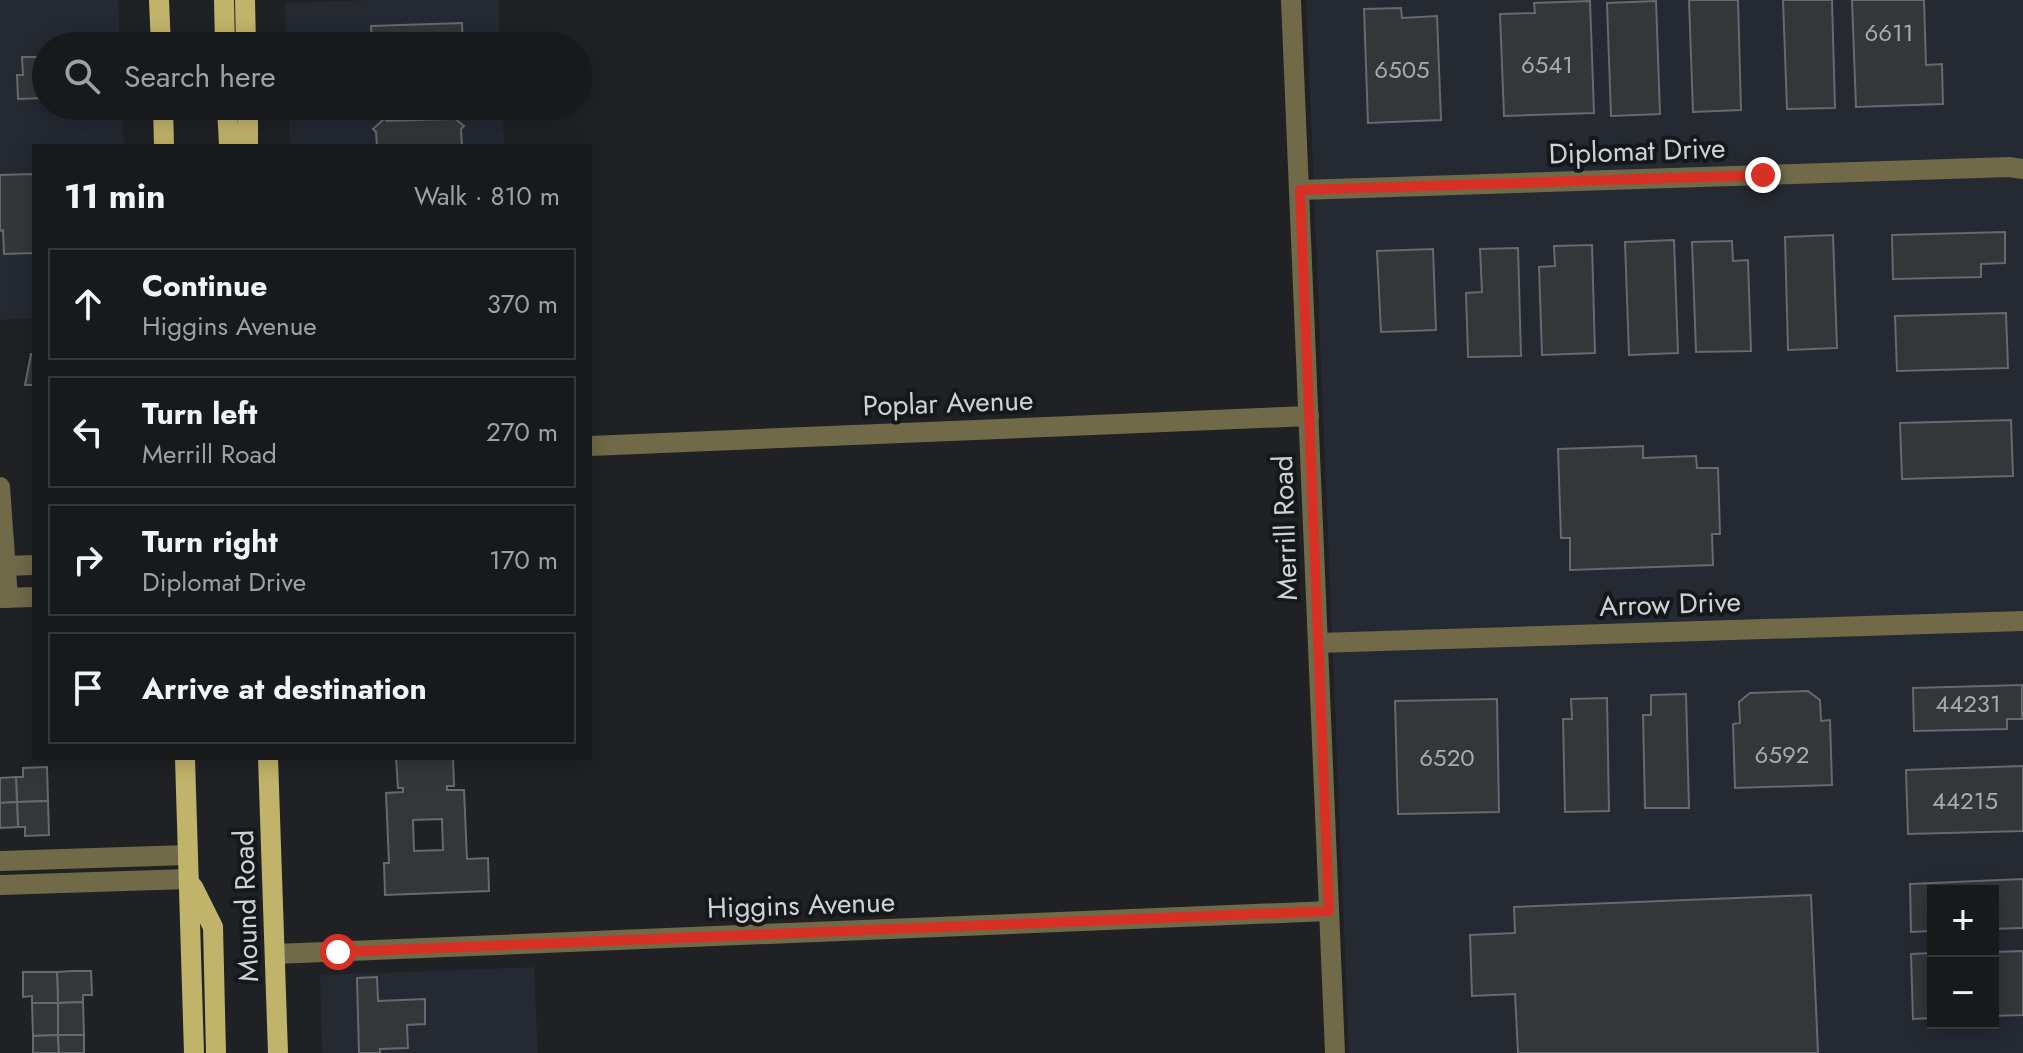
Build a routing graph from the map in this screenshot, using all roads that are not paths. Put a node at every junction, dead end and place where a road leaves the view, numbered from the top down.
1 (159, 0) edge
2 (224, 0) edge
3 (245, 0) edge
4 (1291, 0) edge
5 (160, 32) edge
6 (225, 32) edge
7 (246, 32) edge
8 (163, 120) edge
9 (228, 120) edge
10 (248, 120) edge
11 (164, 144) edge
12 (229, 144) edge
13 (248, 144) edge
14 (2023, 169) edge
15 (1300, 190) junction
16 (1309, 416) junction
17 (592, 446) edge
18 (0, 487) edge
19 (32, 565) edge
20 (4, 566) junction
21 (32, 597) edge
22 (4, 598) edge
23 (2023, 621) edge
24 (1318, 643) junction
25 (185, 760) edge
26 (268, 760) edge
27 (188, 855) junction
28 (0, 861) edge
29 (189, 879) junction
30 (0, 885) edge
31 (1329, 911) junction
32 (275, 954) junction
33 (194, 1053) edge
34 (216, 1053) edge
35 (278, 1053) edge
36 (1335, 1053) edge

1 - 5 main road
2 - 6 main road
3 - 7 main road
4 - 15 street, Merrill Road
8 - 11 main road
9 - 12 main road
10 - 13 main road
14 - 15 street, Diplomat Drive
15 - 16 street, Merrill Road
16 - 17 street, Poplar Avenue
16 - 24 street, Merrill Road
18 - 20 street
19 - 20 street
20 - 22 street
21 - 22 street
23 - 24 street, Arrow Drive
24 - 31 street, Merrill Road
25 - 27 main road, Mound Road
26 - 32 main road, Mound Road
27 - 28 street
27 - 29 main road, Mound Road
29 - 30 street
29 - 33 main road, Mound Road
29 - 34 main road
31 - 32 street, Higgins Avenue
31 - 36 street, Merrill Road
32 - 35 main road, Mound Road

